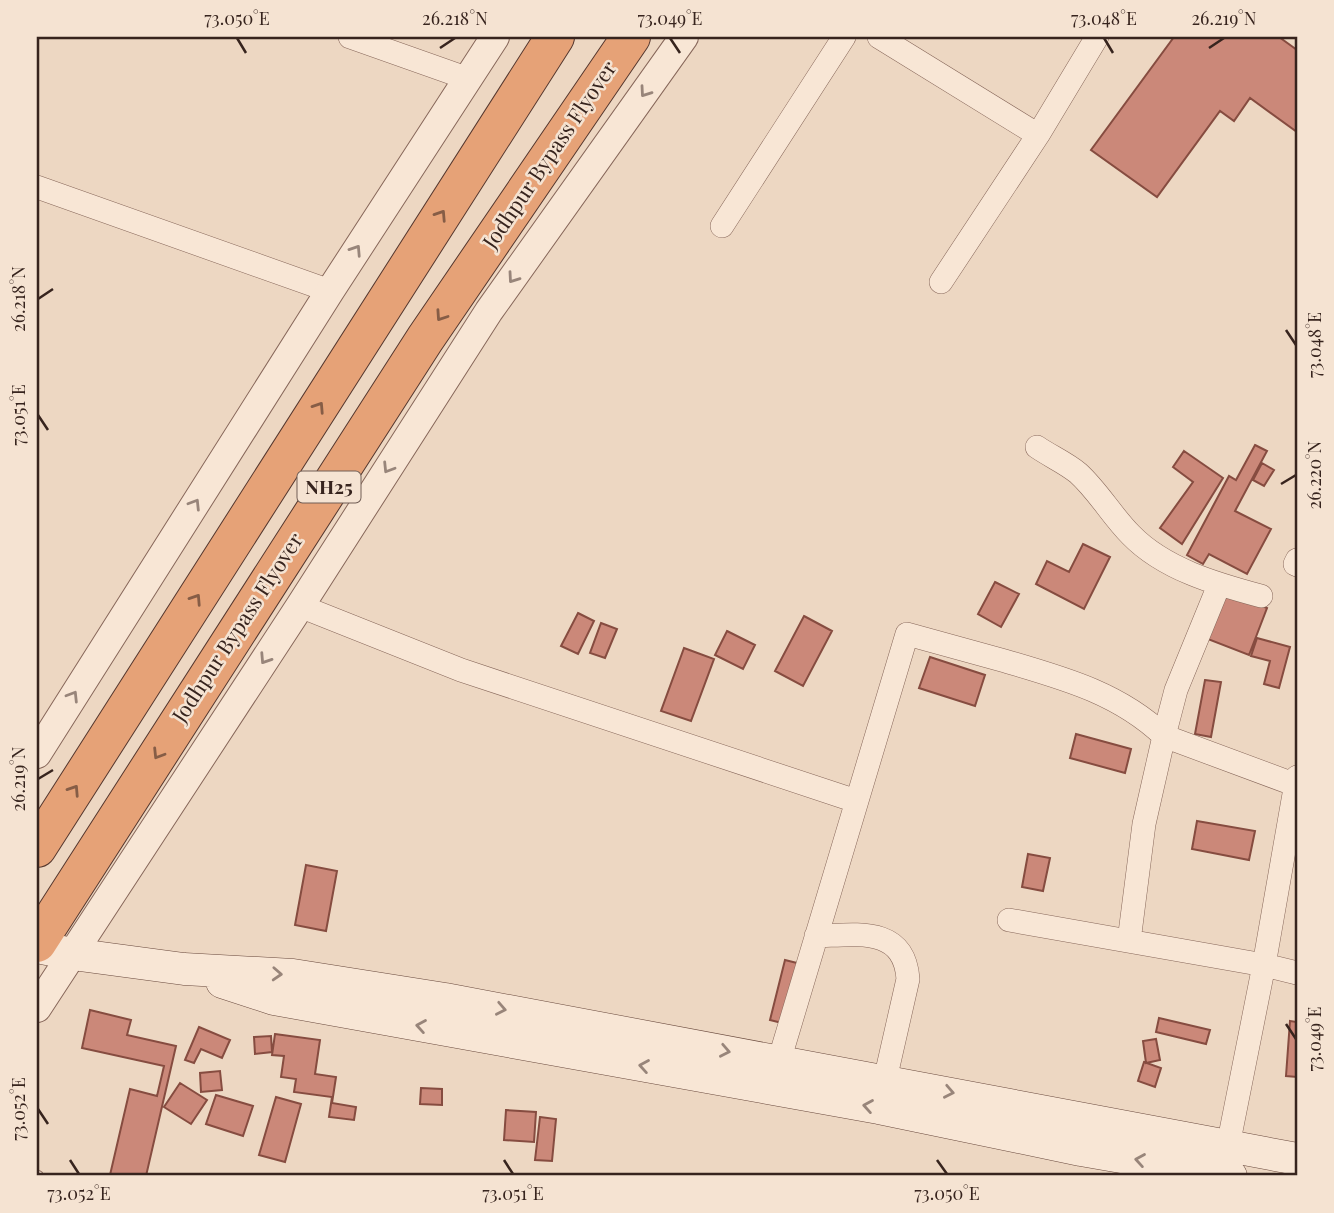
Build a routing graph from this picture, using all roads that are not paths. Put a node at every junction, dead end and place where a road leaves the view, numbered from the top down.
1 (350, 37) edge
2 (495, 37) edge
3 (555, 37) edge
4 (631, 37) edge
5 (684, 37) edge
6 (845, 37) edge
7 (879, 37) edge
8 (1097, 37) edge
9 (466, 78) junction
10 (1038, 135) junction
11 (37, 187) edge
12 (722, 226) dead end
13 (941, 282) dead end
14 (330, 290) junction
15 (1037, 447) dead end
16 (1219, 585) junction
17 (1261, 596) dead end
18 (300, 606) junction
19 (1164, 736) junction
20 (37, 754) edge
21 (1297, 778) edge
22 (1296, 785) edge
23 (856, 801) junction
24 (37, 848) edge
25 (1009, 920) dead end
26 (816, 936) junction
27 (1129, 941) junction
28 (48, 948) edge
29 (1264, 965) junction
30 (184, 969) junction
31 (1297, 973) edge
32 (37, 1008) edge
33 (779, 1061) junction
34 (886, 1080) junction
35 (1297, 1159) edge
36 (1230, 1161) edge

1 - 9 street
2 - 9 street
24 -> 3 highway, NH25
4 -> 28 highway, Jodhpur Bypass Flyover / NH25
5 -> 18 street
6 - 12 street
7 - 10 street
8 - 10 street
14 -> 9 street
10 - 13 street
11 - 14 street
20 -> 14 street
15 - 16 street
16 - 17 street
16 - 19 street
18 - 23 street
18 -> 28 street
19 - 22 street
19 - 23 street
19 - 27 street
21 - 22 street
22 - 29 street
23 - 26 street
25 - 27 street
26 - 33 street
26 - 34 street
27 - 29 street
28 - 30 main road
28 - 32 street
29 - 31 street
29 - 36 street
30 -> 33 main road
36 -> 30 main road
33 - 34 main road
34 -> 36 main road
35 - 36 main road

